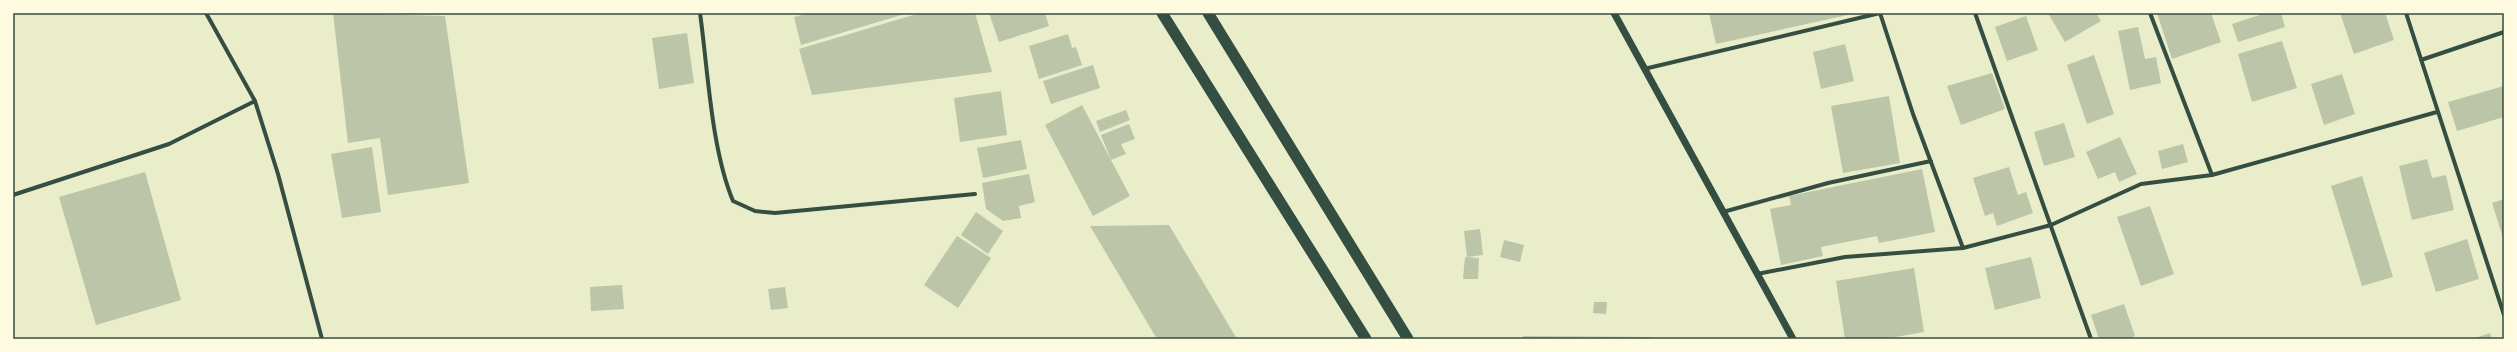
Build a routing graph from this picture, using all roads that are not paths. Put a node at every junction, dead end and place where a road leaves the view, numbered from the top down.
1 (206, 13) edge
2 (700, 13) edge
3 (1162, 13) edge
4 (1208, 13) edge
5 (1614, 13) edge
6 (1880, 13) edge
7 (1975, 13) edge
8 (2150, 13) edge
9 (2406, 13) edge
10 (2504, 32) edge
11 (2421, 60) junction
12 (1644, 68) junction
13 (255, 101) junction
14 (2437, 112) junction
15 (1931, 160) junction
16 (2212, 175) junction
17 (975, 194) dead end
18 (13, 195) edge
19 (1723, 212) junction
20 (2051, 225) junction
21 (1963, 248) junction
22 (1757, 274) junction
23 (2504, 315) edge
24 (322, 339) edge
25 (1366, 339) edge
26 (1408, 339) edge
27 (1793, 339) edge
28 (2091, 339) edge

1 - 13 street
2 - 17 street
3 - 25 highway
4 - 26 highway
5 - 12 street
6 - 12 street
6 - 15 street
7 - 20 street
8 - 16 street
9 - 11 street
10 - 11 street
11 - 14 street
12 - 19 street
13 - 18 street
13 - 24 street
14 - 16 street
14 - 23 street
15 - 19 street
15 - 21 street
16 - 20 street
19 - 22 street
20 - 21 street
20 - 28 street
21 - 22 street
22 - 27 street

